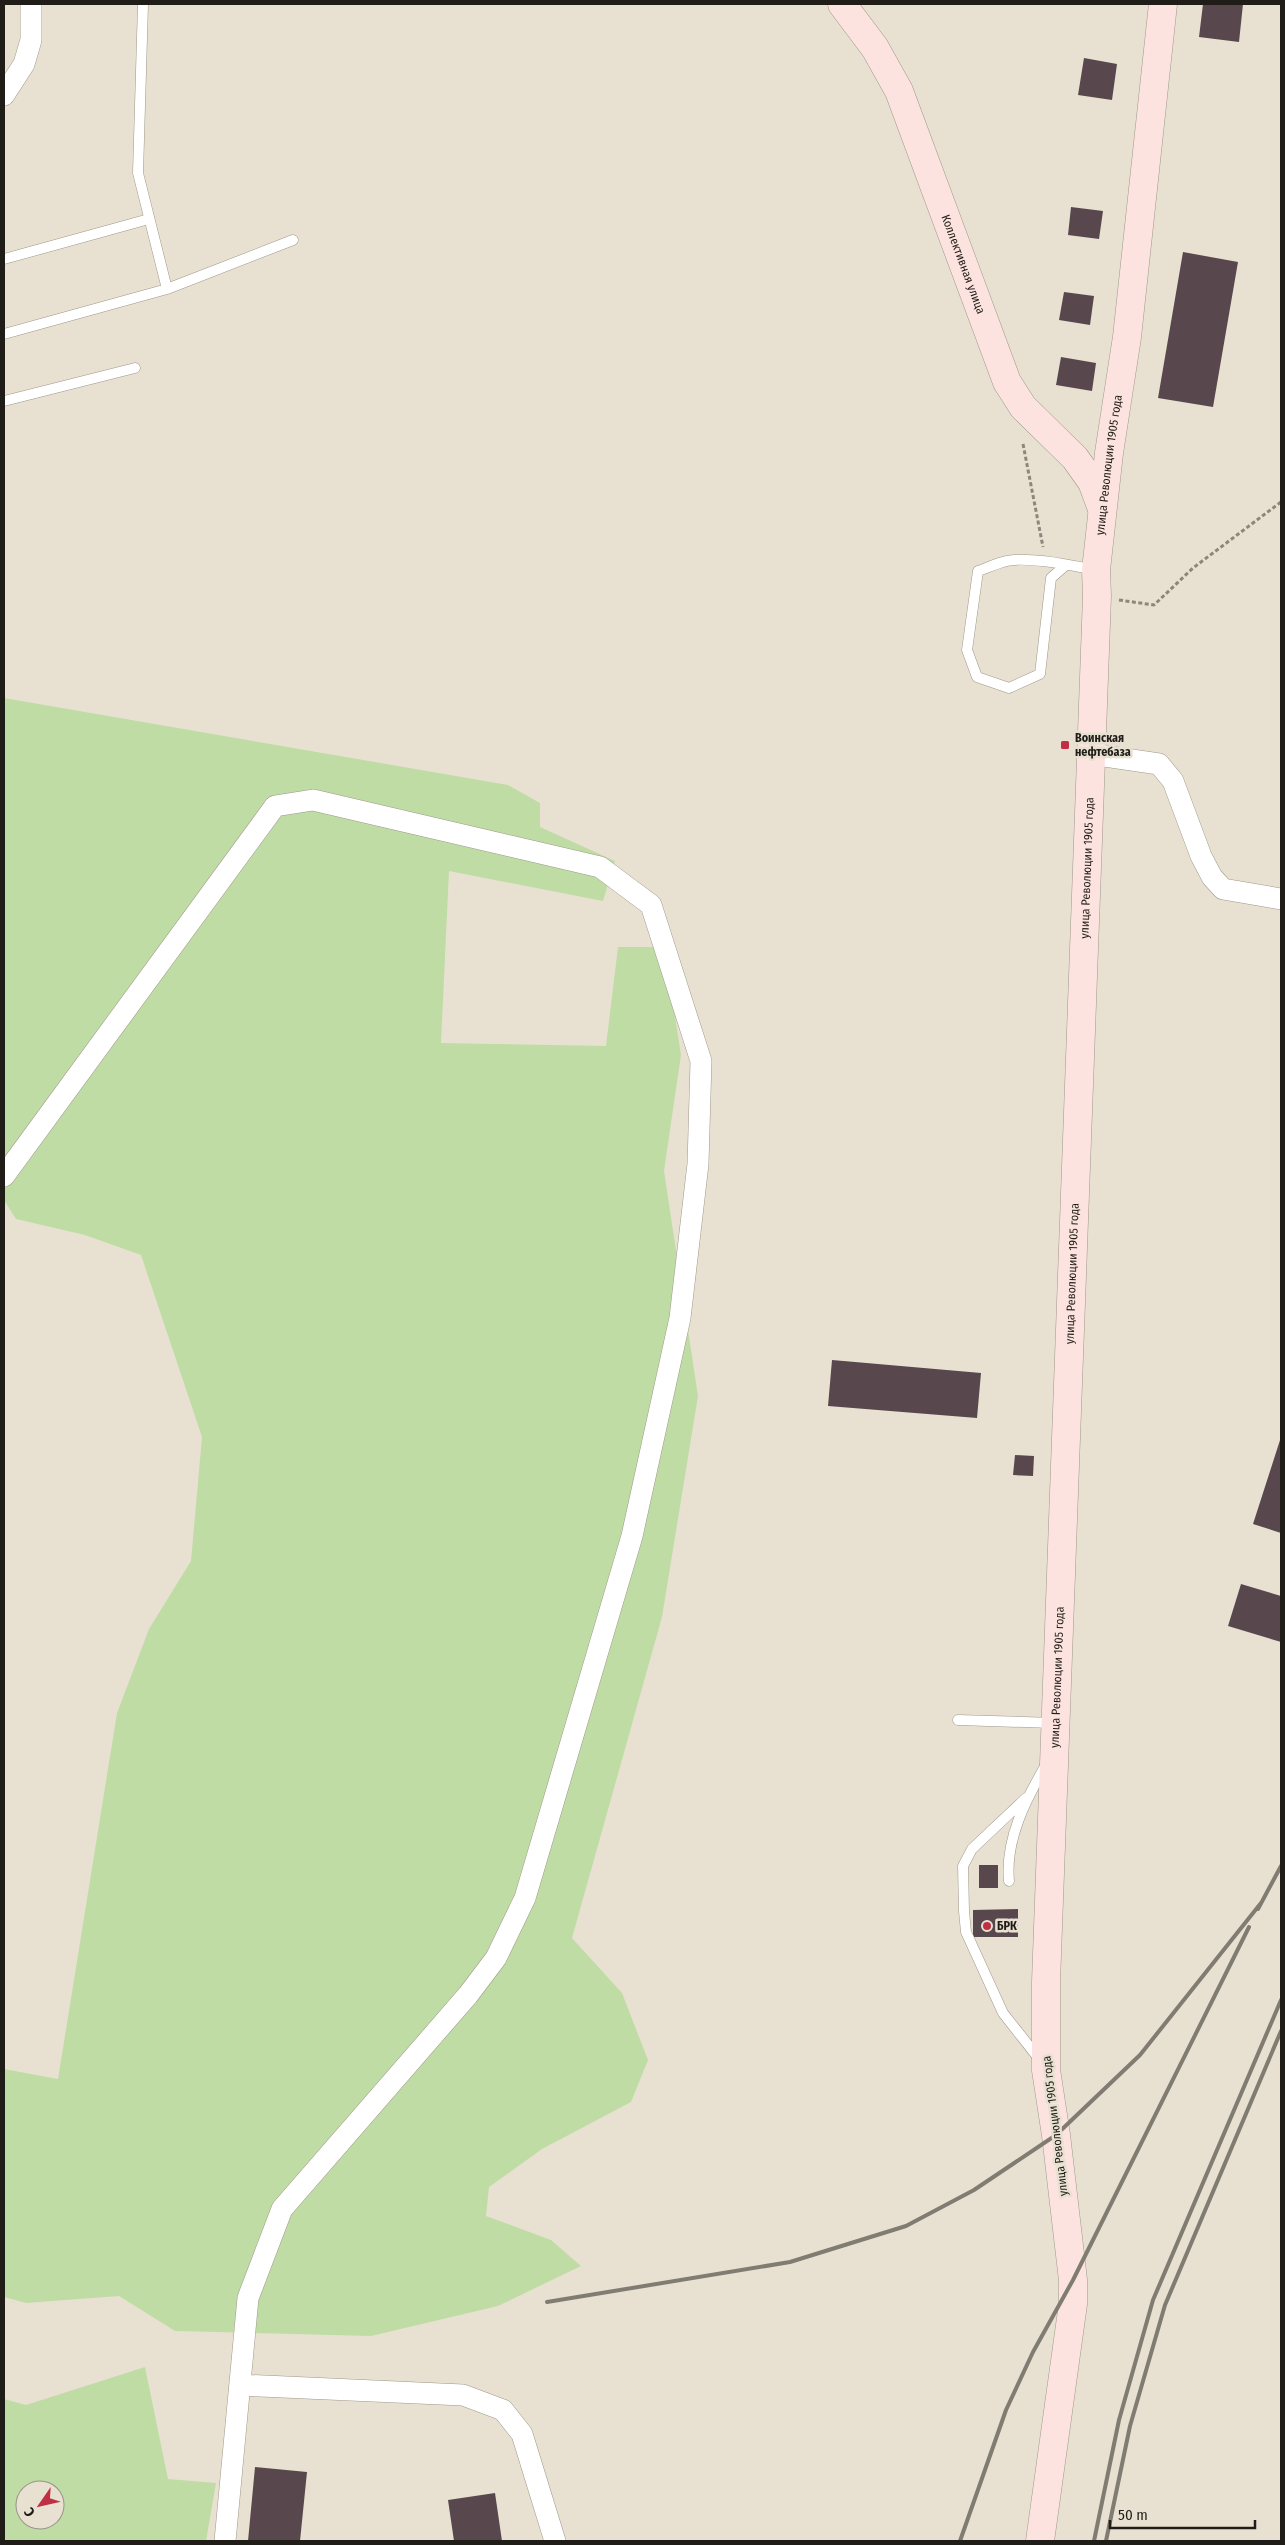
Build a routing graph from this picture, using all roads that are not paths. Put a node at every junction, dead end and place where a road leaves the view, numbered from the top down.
1 (31, 4) edge
2 (143, 4) edge
3 (842, 4) edge
4 (1163, 4) edge
5 (4, 95) edge
6 (149, 218) junction
7 (293, 240) dead end
8 (4, 260) edge
9 (167, 289) junction
10 (4, 334) edge
11 (135, 368) dead end
12 (4, 401) edge
13 (1109, 453) junction
14 (1075, 458) junction
15 (1102, 510) junction
16 (1066, 565) junction
17 (1096, 584) junction
18 (1091, 754) junction
19 (1281, 899) edge
20 (4, 1176) edge
21 (958, 1720) dead end
22 (1055, 1736) junction
23 (1026, 1798) junction
24 (1009, 1881) dead end
25 (1046, 2070) junction
26 (240, 2385) junction
27 (225, 2541) edge
28 (555, 2541) edge
29 (1040, 2541) edge

1 - 5 street
2 - 6 lane
3 - 14 main road, Коллективная улица
4 - 13 main road, улица Революции 1905 года
6 - 8 lane
6 - 9 lane
7 - 9 lane
9 - 10 lane
11 - 12 lane
13 - 14 main road
13 - 15 main road, улица Революции 1905 года
14 - 15 main road, Коллективная улица
15 - 17 main road, улица Революции 1905 года
16 - 16 lane
16 - 17 lane
17 - 18 main road, улица Революции 1905 года
18 - 19 street
18 - 22 main road, улица Революции 1905 года
20 - 26 street
21 - 22 lane
22 - 23 lane
22 - 25 main road, улица Революции 1905 года
23 - 24 lane
23 - 25 lane
25 - 29 main road, улица Революции 1905 года
26 - 27 street
26 - 28 street

